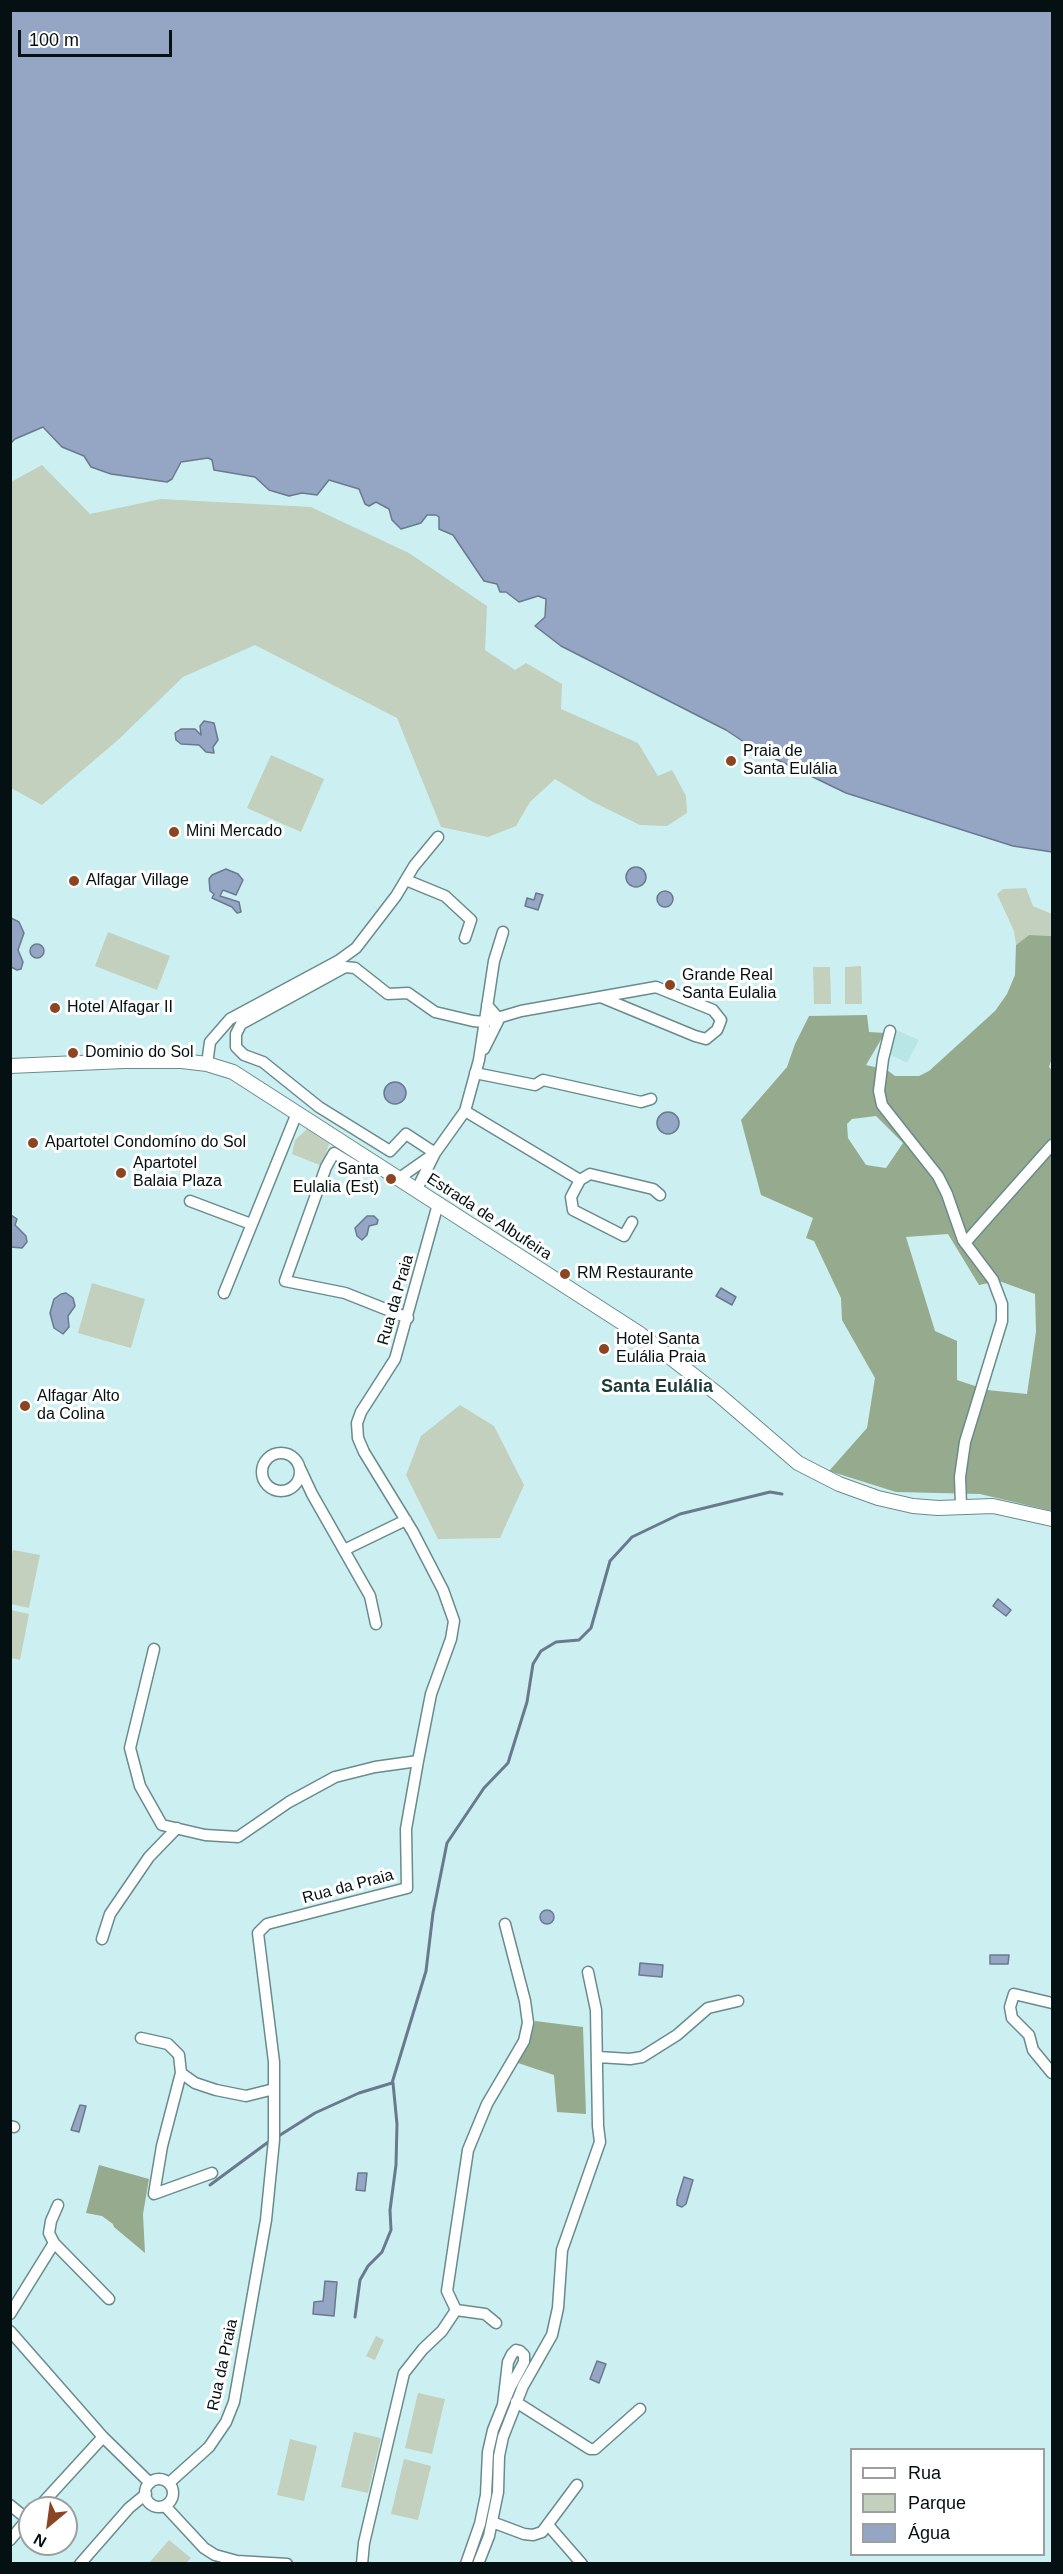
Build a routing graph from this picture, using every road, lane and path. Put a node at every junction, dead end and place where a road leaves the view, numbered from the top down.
1 (438, 837) dead end
2 (406, 880) junction
3 (503, 932) dead end
4 (465, 938) dead end
5 (603, 998) junction
6 (487, 1005) junction
7 (499, 1019) junction
8 (484, 1022) junction
9 (890, 1031) dead end
10 (479, 1060) junction
11 (207, 1064) junction
12 (10, 1066) edge
13 (475, 1073) junction
14 (651, 1099) dead end
15 (465, 1111) junction
16 (297, 1113) junction
17 (1053, 1145) edge
18 (435, 1153) junction
19 (357, 1167) dead end
20 (398, 1179) junction
21 (580, 1180) junction
22 (416, 1191) junction
23 (660, 1195) dead end
24 (190, 1201) dead end
25 (438, 1204) junction
26 (632, 1222) dead end
27 (251, 1224) junction
28 (965, 1243) junction
29 (224, 1293) dead end
30 (408, 1318) junction
31 (298, 1464) junction
32 (292, 1488) junction
33 (312, 1494) junction
34 (961, 1505) junction
35 (1053, 1519) edge
36 (406, 1520) junction
37 (344, 1550) junction
38 (376, 1624) dead end
39 (154, 1649) dead end
40 (418, 1761) junction
41 (177, 1828) junction
42 (505, 1924) dead end
43 (102, 1939) dead end
44 (588, 1972) dead end
45 (738, 2001) dead end
46 (1053, 2003) edge
47 (141, 2038) dead end
48 (598, 2057) junction
49 (181, 2073) junction
50 (1053, 2073) edge
51 (274, 2090) junction
52 (212, 2173) dead end
53 (58, 2205) dead end
54 (54, 2243) junction
55 (109, 2299) dead end
56 (456, 2310) junction
57 (10, 2314) edge
58 (496, 2323) dead end
59 (10, 2331) edge
60 (516, 2402) junction
61 (503, 2405) dead end
62 (640, 2409) dead end
63 (103, 2437) junction
64 (169, 2483) junction
65 (577, 2485) dead end
66 (148, 2489) junction
67 (49, 2496) edge
68 (165, 2506) junction
69 (492, 2522) junction
70 (548, 2525) junction
71 (282, 2563) edge
72 (80, 2564) edge
73 (288, 2564) edge
74 (362, 2564) edge
75 (466, 2564) edge
76 (478, 2564) edge
77 (582, 2564) edge

1 - 2 street
2 - 4 street
2 - 11 street
3 - 6 street
5 - 5 street
5 - 7 street
6 - 7 street
6 - 8 street
7 - 8 street
7 - 10 street
8 - 10 street
8 - 18 street
9 - 28 street
10 - 13 street
11 - 12 street, Estrada de Albufeira
11 - 16 street, Estrada de Albufeira
13 - 14 street
13 - 15 street
15 - 18 street
15 - 21 street
16 - 20 street, Estrada de Albufeira
16 - 27 street
17 - 28 street
18 - 20 street
18 - 22 street
19 - 30 street
20 - 22 street, Estrada de Albufeira
21 - 23 street
21 - 26 street
22 - 25 street, Estrada de Albufeira
24 - 27 street
25 - 30 street, Rua da Praia
25 - 34 street, Estrada de Albufeira
27 - 29 street
28 - 34 street
30 - 36 street, Rua da Praia
31 - 32 street
31 - 32 street
31 - 33 street
32 - 33 street
33 - 37 street
34 - 35 street, Estrada de Albufeira
36 - 37 street
36 - 40 street, Rua da Praia
37 - 38 street
39 - 41 street
40 - 41 street
40 - 51 street, Rua da Praia
41 - 43 street
42 - 56 street
44 - 48 street
45 - 48 street
46 - 50 street
47 - 49 street
48 - 60 street
49 - 51 street
49 - 52 street
51 - 64 street, Rua da Praia
53 - 54 street
54 - 55 street
54 - 57 street
56 - 58 street
56 - 74 street
59 - 63 street
60 - 62 street
60 - 69 street
61 - 75 street
63 - 66 street
63 - 67 street
64 - 66 street
64 - 68 street
65 - 70 street
66 - 68 street
66 - 72 street
68 - 71 street
69 - 70 street
69 - 76 street
70 - 77 street
71 - 73 street

